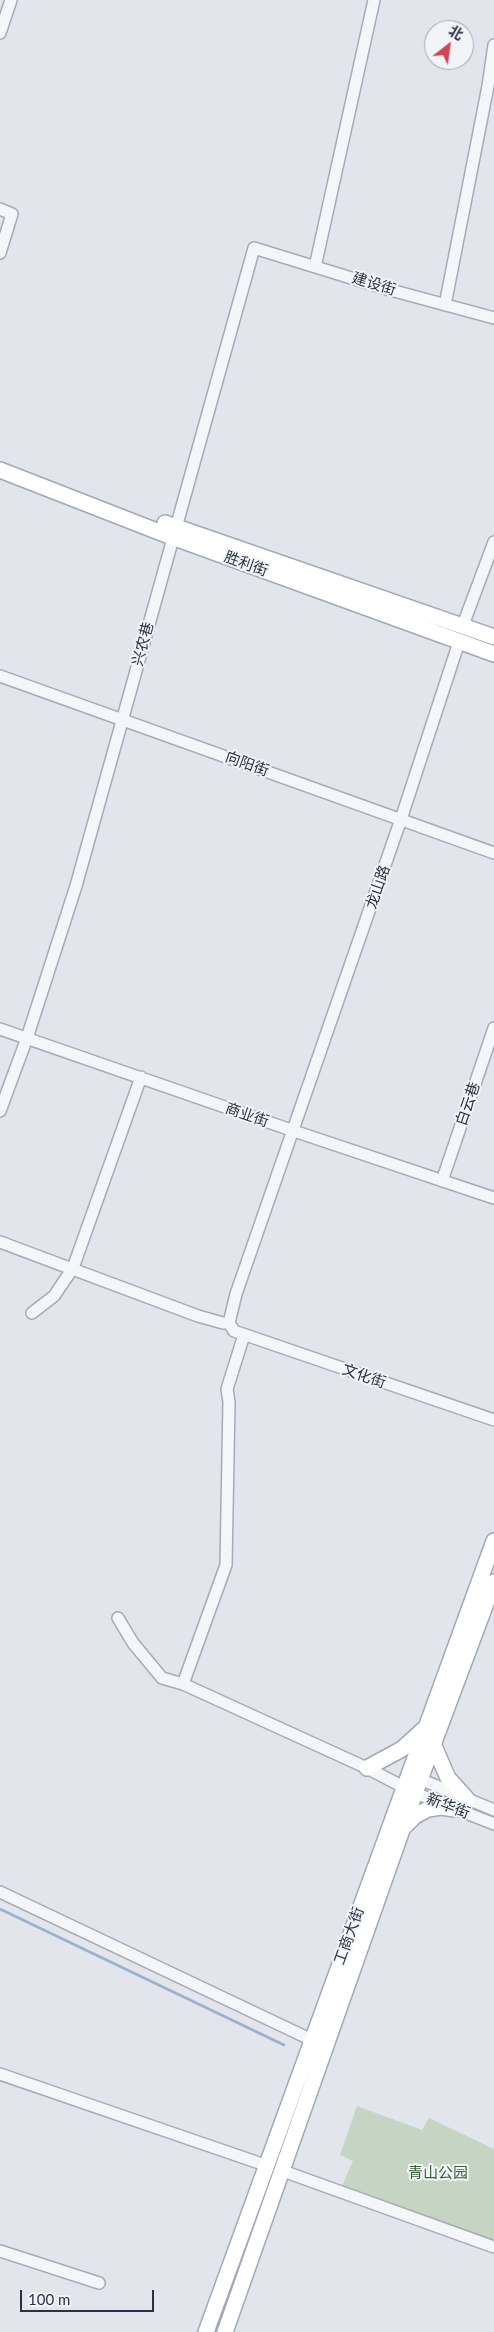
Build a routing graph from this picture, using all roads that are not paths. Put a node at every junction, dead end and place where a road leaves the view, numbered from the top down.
1 (11, 0) edge
2 (374, 0) edge
3 (0, 33) edge
4 (494, 45) edge
5 (0, 209) edge
6 (254, 248) joint
7 (0, 253) edge
8 (315, 267) junction
9 (445, 305) junction
10 (494, 318) edge
11 (0, 459) edge
12 (0, 470) edge
13 (174, 532) junction
14 (494, 542) edge
15 (463, 625) junction
16 (494, 637) edge
17 (459, 642) junction
18 (494, 654) edge
19 (0, 676) edge
20 (122, 720) junction
21 (401, 820) junction
22 (494, 853) edge
23 (494, 1028) edge
24 (0, 1029) edge
25 (27, 1038) junction
26 (141, 1078) junction
27 (0, 1111) edge
28 (294, 1131) junction
29 (442, 1181) junction
30 (494, 1198) edge
31 (0, 1242) edge
32 (73, 1268) junction
33 (32, 1313) dead end
34 (235, 1330) junction
35 (494, 1420) edge
36 (494, 1541) edge
37 (494, 1582) edge
38 (118, 1618) dead end
39 (182, 1684) junction
40 (429, 1724) junction
41 (434, 1746) junction
42 (367, 1768) junction
43 (412, 1784) junction
44 (466, 1799) junction
45 (455, 1809) junction
46 (494, 1810) edge
47 (494, 1824) edge
48 (402, 1832) junction
49 (0, 1892) edge
50 (312, 2040) junction
51 (0, 2074) edge
52 (265, 2165) junction
53 (283, 2171) junction
54 (494, 2247) edge
55 (0, 2251) edge
56 (99, 2284) dead end
57 (206, 2332) edge
58 (225, 2332) edge

1 - 3 street
2 - 8 street
4 - 9 street
5 - 7 street
6 - 8 street, 建设街
6 - 13 street, 兴农巷
8 - 9 street, 建设街
9 - 10 street, 建设街
11 - 13 main road, 胜利街
12 - 13 main road, 胜利街
13 - 15 main road, 胜利街
13 - 17 main road, 胜利街
13 - 20 street, 兴农巷
14 - 15 street
15 - 16 main road, 胜利街
17 - 18 main road, 胜利街
17 - 21 street, 龙山路
19 - 20 street, 向阳街
20 - 21 street, 向阳街
20 - 25 street, 兴农巷
21 - 22 street, 向阳街
21 - 28 street, 龙山路
23 - 29 street, 白云巷
24 - 25 street, 商业街
25 - 26 street, 商业街
25 - 27 street, 兴农巷
26 - 28 street, 商业街
26 - 32 street
28 - 29 street, 商业街
28 - 34 street, 龙山路
29 - 30 street, 商业街
31 - 32 street, 文化街
32 - 33 street
32 - 34 street, 文化街
34 - 35 street, 文化街
34 - 39 street, 龙山路
36 - 40 main road, 工商大街
37 - 41 main road, 工商大街
38 - 39 street
39 - 42 street
40 - 42 main road
40 - 43 main road, 工商大街
41 - 43 main road, 工商大街
41 - 44 main road
42 - 43 street
43 - 44 street, 新华街
43 - 45 street, 新华街
43 - 48 main road, 工商大街
43 - 50 main road, 工商大街
44 - 46 street, 新华街
45 - 47 street, 新华街
45 - 48 main road
48 - 53 main road, 工商大街
49 - 50 street
50 - 52 main road, 工商大街
51 - 52 street
52 - 57 main road, 工商大街
53 - 54 street
53 - 58 main road, 工商大街
55 - 56 street

